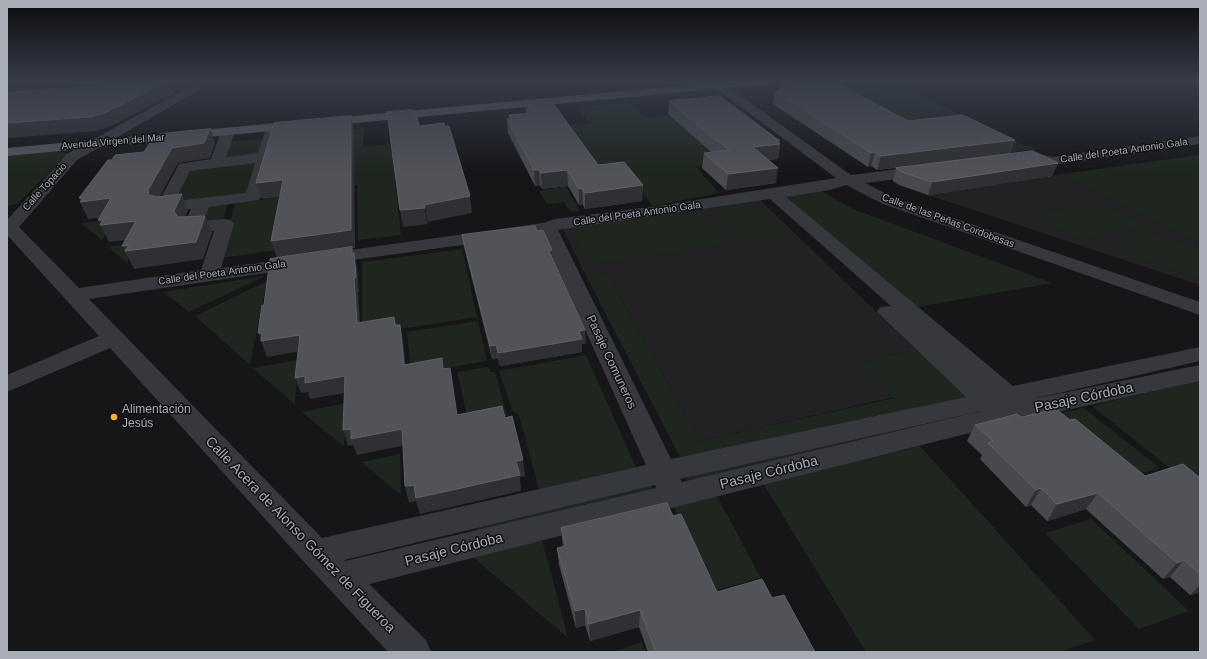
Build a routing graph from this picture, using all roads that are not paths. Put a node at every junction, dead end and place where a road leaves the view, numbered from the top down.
1 (153, 112) edge
2 (445, 112) edge
3 (755, 112) edge
4 (272, 128) junction
5 (228, 132) junction
6 (1200, 140) edge
7 (93, 145) junction
8 (7, 152) edge
9 (264, 157) junction
10 (1007, 161) edge
11 (217, 162) junction
12 (939, 169) edge
13 (848, 180) junction
14 (767, 195) junction
15 (234, 199) junction
16 (202, 203) junction
17 (225, 224) junction
18 (8, 226) edge
19 (548, 228) junction
20 (209, 275) junction
21 (74, 295) junction
22 (1200, 309) edge
23 (114, 338) junction
24 (1200, 354) edge
25 (1200, 374) edge
26 (7, 384) edge
27 (1005, 406) junction
28 (669, 485) junction
29 (316, 554) junction
30 (339, 577) junction
31 (412, 652) edge

1 - 7 street, Calle Topacio
2 - 4 main road, Avenida Virgen del Mar
3 - 13 street, Calle de las Peñas Cordobesas
4 - 5 main road, Avenida Virgen del Mar
4 - 9 street
5 - 7 main road, Avenida Virgen del Mar
5 - 11 street
6 - 10 street, Calle del Poeta Antonio Gala
7 - 8 main road, Avenida Virgen del Mar
7 - 18 street, Calle Topacio
9 - 11 street
9 - 15 street
11 - 16 street
12 - 13 street, Calle del Poeta Antonio Gala
13 - 14 street, Calle del Poeta Antonio Gala
13 - 22 street, Calle de las Peñas Cordobesas
14 - 19 street, Calle del Poeta Antonio Gala
14 - 27 street
15 - 16 street
15 - 17 street
16 - 17 street
17 - 20 street
18 - 21 street, Calle Acera de Alonso Gómez de Figueroa
19 - 20 street, Calle del Poeta Antonio Gala
19 - 28 street, Pasaje Comuneros
20 - 21 street, Calle del Poeta Antonio Gala
21 - 23 street, Calle Acera de Alonso Gómez de Figueroa
23 - 26 street
23 - 29 street, Calle Acera de Alonso Gómez de Figueroa
24 - 27 street
25 - 27 street, Pasaje Córdoba
27 - 28 street, Pasaje Córdoba
28 - 29 street
28 - 30 street, Pasaje Córdoba
29 - 30 street, Calle Acera de Alonso Gómez de Figueroa
30 - 31 street, Calle Acera de Alonso Gómez de Figueroa

